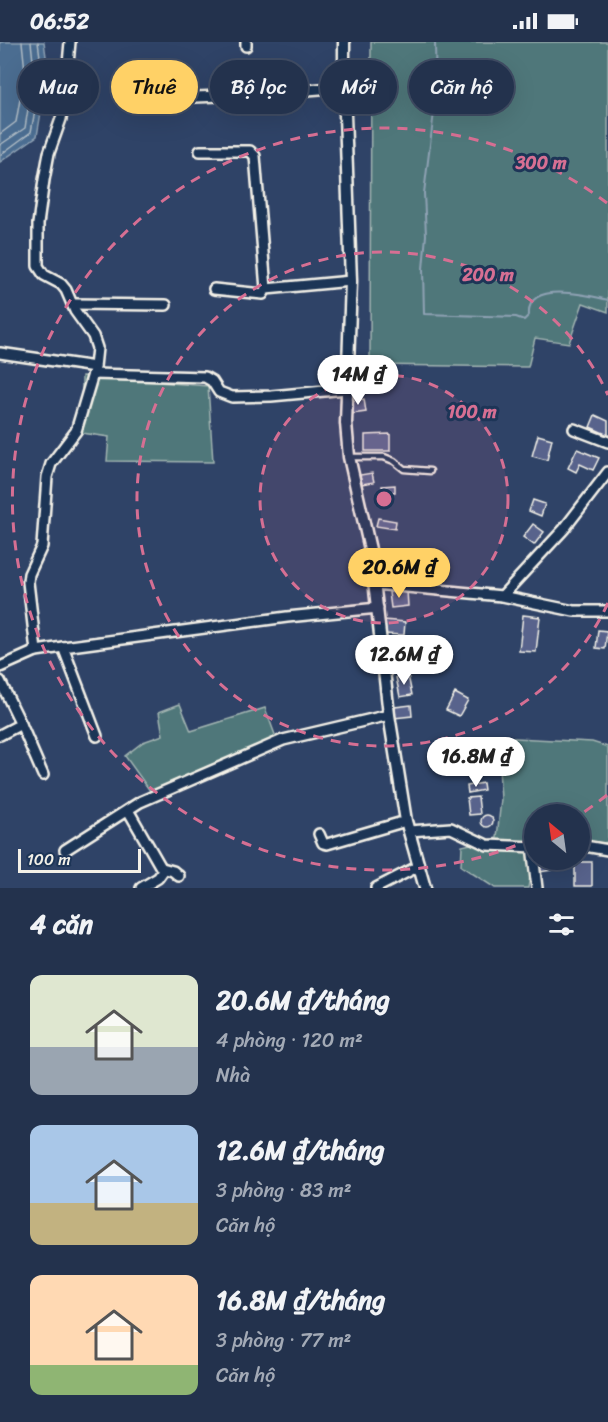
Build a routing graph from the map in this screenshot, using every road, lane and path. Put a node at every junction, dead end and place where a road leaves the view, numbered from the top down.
1 (70, 42) edge
2 (344, 42) edge
3 (344, 60) edge
4 (320, 89) edge
5 (198, 97) edge
6 (345, 114) edge
7 (200, 151) dead end
8 (351, 281) junction
9 (214, 289) dead end
10 (266, 290) junction
11 (72, 304) junction
12 (166, 304) dead end
13 (0, 353) edge
14 (94, 370) junction
15 (346, 389) junction
16 (574, 429) dead end
17 (608, 442) edge
18 (349, 457) junction
19 (430, 471) dead end
20 (608, 472) edge
21 (375, 584) junction
22 (502, 596) junction
23 (378, 608) junction
24 (608, 611) edge
25 (63, 647) junction
26 (36, 651) junction
27 (0, 667) edge
28 (0, 681) edge
29 (389, 716) junction
30 (21, 724) junction
31 (0, 735) edge
32 (98, 736) dead end
33 (43, 775) dead end
34 (128, 810) junction
35 (408, 826) junction
36 (319, 834) dead end
37 (524, 846) edge
38 (590, 847) edge
39 (65, 850) dead end
40 (608, 850) edge
41 (419, 866) junction
42 (162, 868) junction
43 (535, 870) edge
44 (179, 876) dead end
45 (141, 888) edge
46 (376, 888) edge
47 (425, 888) edge
48 (537, 888) edge

1 - 11 street
2 - 3 street
4 - 5 street
6 - 8 street
7 - 10 street
8 - 10 street
8 - 15 street
9 - 10 street
11 - 12 street
11 - 14 street
13 - 14 street
14 - 15 street
14 - 26 street
15 - 18 street
16 - 17 street
18 - 19 lane
18 - 21 street
20 - 22 street
21 - 22 street
21 - 23 street
22 - 24 street
23 - 25 street
23 - 29 street
25 - 26 street
25 - 32 street
26 - 27 street
28 - 30 street
29 - 34 street
29 - 35 street
30 - 31 street
30 - 33 street
34 - 39 street
34 - 42 street
35 - 36 street
35 - 37 street
35 - 41 street
38 - 40 street
41 - 46 street
41 - 47 street
42 - 44 street
42 - 45 street
43 - 48 street

